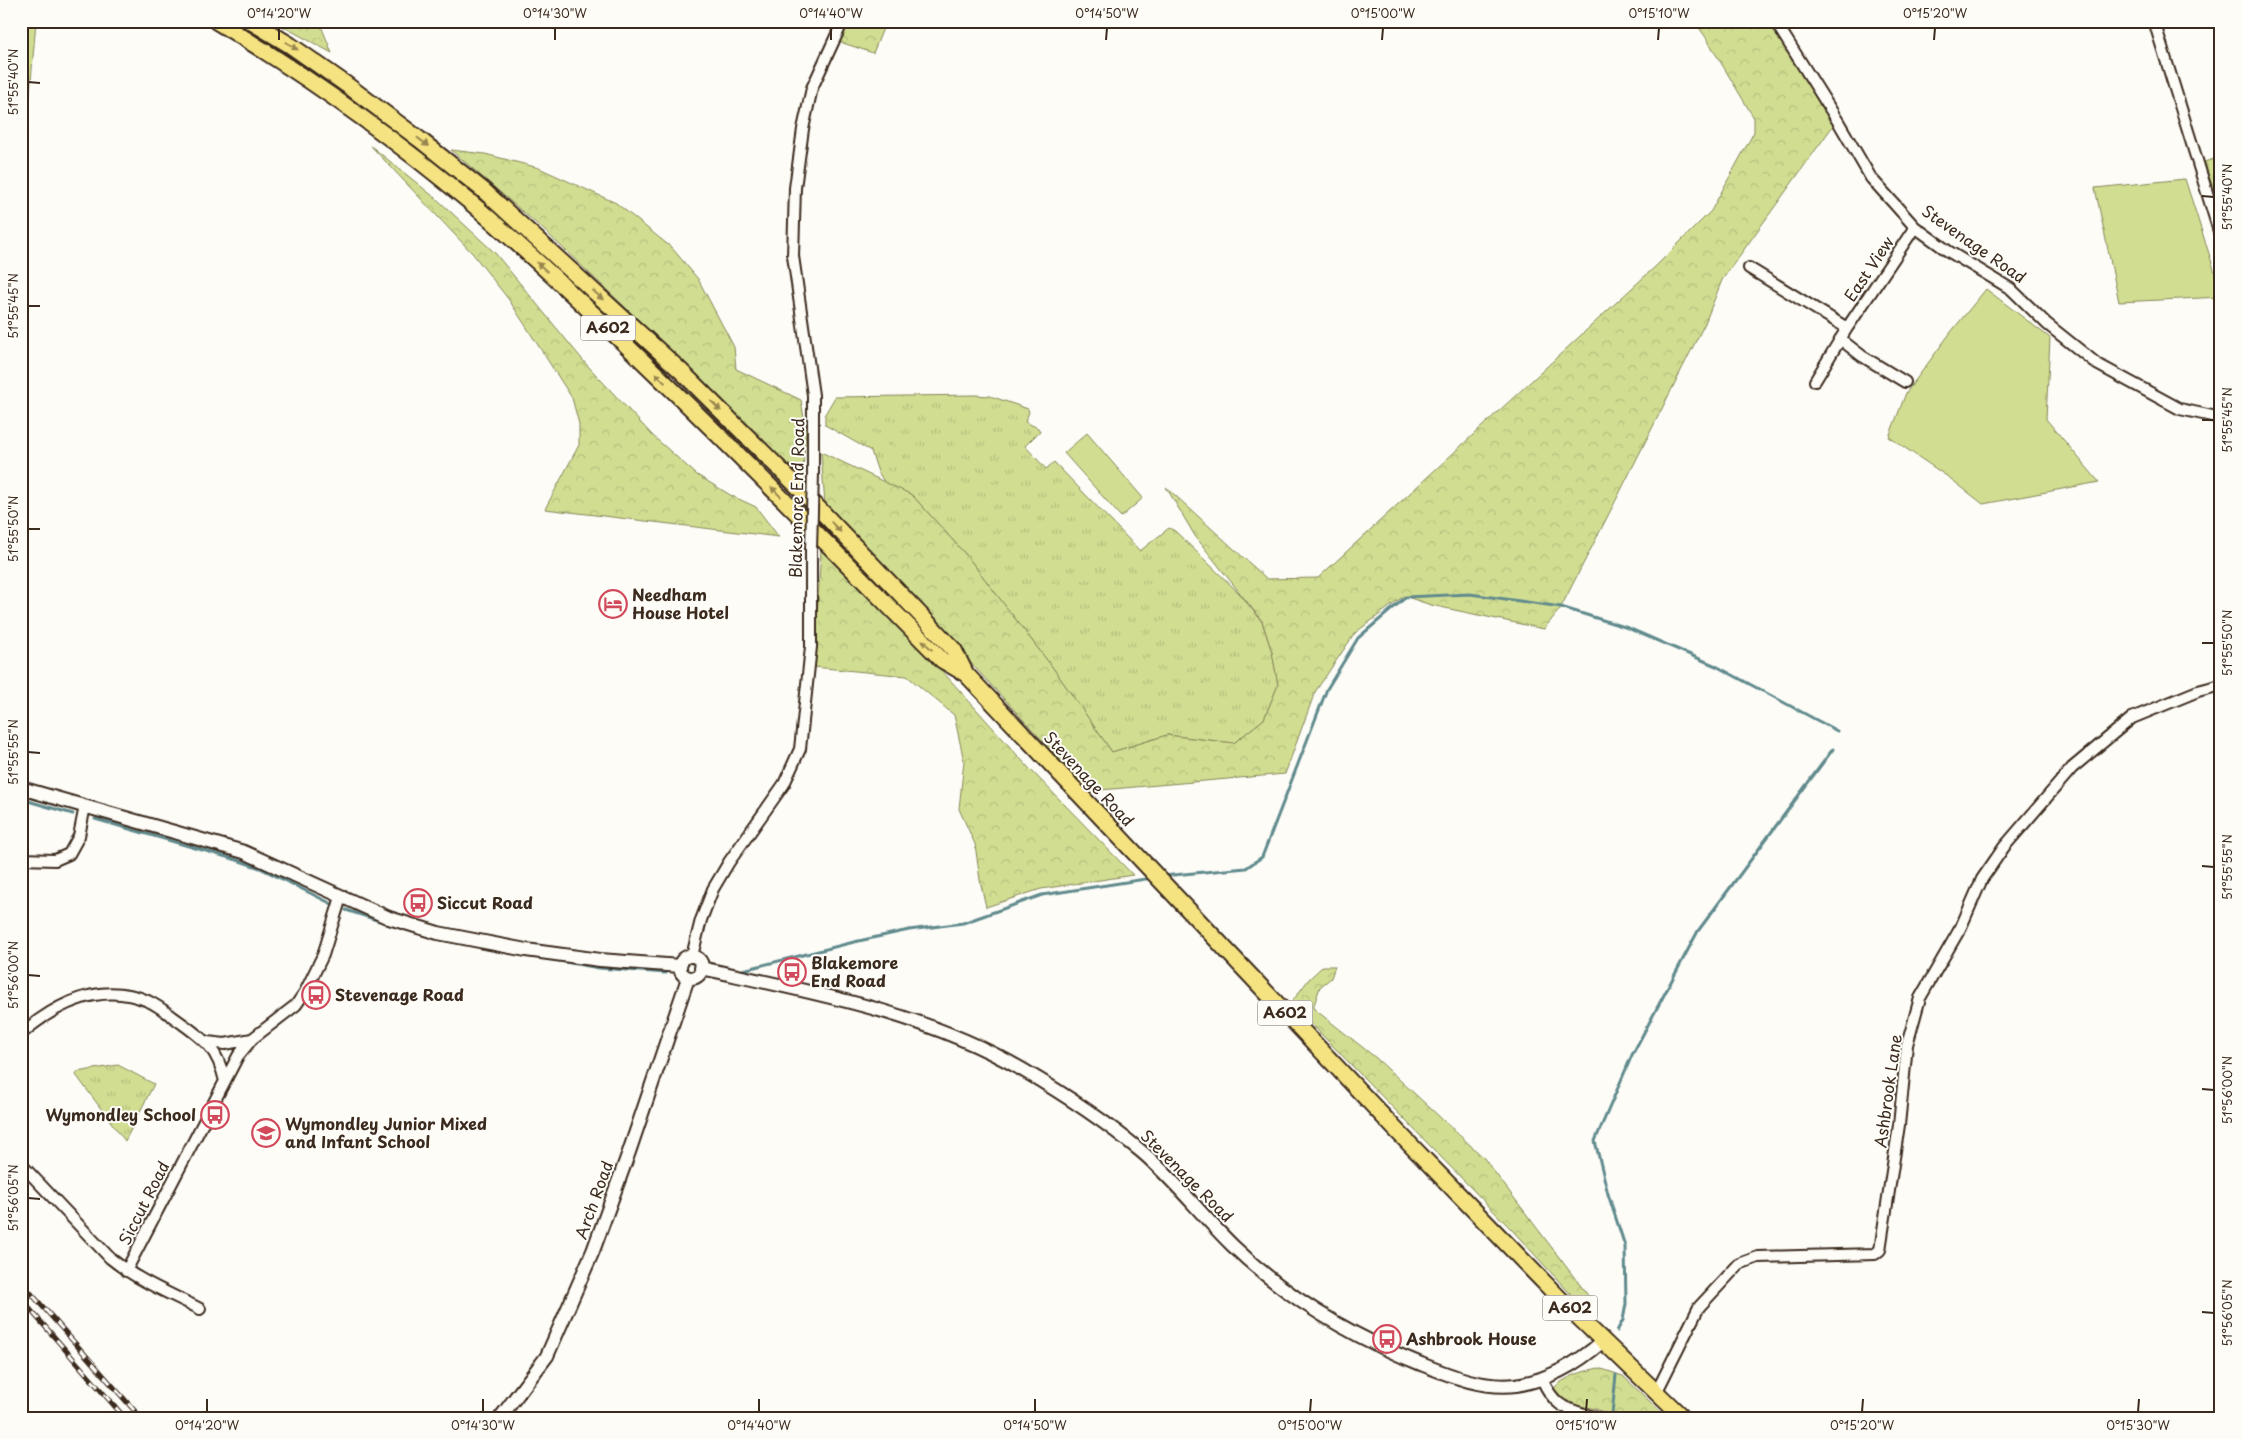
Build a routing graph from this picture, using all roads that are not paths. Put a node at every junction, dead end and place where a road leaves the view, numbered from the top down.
1 (216, 21) edge
2 (250, 21) edge
3 (843, 21) edge
4 (1775, 21) edge
5 (2154, 21) edge
6 (1915, 227) junction
7 (2221, 238) edge
8 (1749, 268) dead end
9 (1847, 328) junction
10 (1840, 339) junction
11 (1815, 381) dead end
12 (1905, 382) dead end
13 (2221, 418) edge
14 (966, 674) junction
15 (2221, 685) edge
16 (21, 788) edge
17 (85, 806) junction
18 (21, 858) edge
19 (341, 896) junction
20 (692, 956) junction
21 (680, 966) junction
22 (702, 968) junction
23 (688, 978) junction
24 (21, 1034) edge
25 (252, 1039) junction
26 (207, 1042) junction
27 (225, 1080) junction
28 (21, 1164) edge
29 (126, 1271) junction
30 (200, 1309) dead end
31 (1603, 1341) junction
32 (1542, 1379) junction
33 (1656, 1393) junction
34 (500, 1418) edge
35 (1597, 1418) edge
36 (1683, 1418) edge

14 -> 1 main road, A602
2 -> 14 main road, A602
3 - 20 street, Blakemore End Road, bridge
4 - 6 street, Stevenage Road
5 - 7 street
6 - 9 street, East View
6 - 13 street, Stevenage Road
8 - 9 street
9 - 10 street, East View
10 - 11 street, East View
10 - 12 street
14 - 31 main road, Stevenage Road / A602
15 - 33 street, Ashbrook Lane
16 - 17 street
17 - 18 street
17 - 19 street
19 - 21 street
19 - 25 street, Siccut Road
20 - 21 street
20 - 22 street
21 - 23 street
22 - 23 street
22 - 32 street, Stevenage Road
23 - 34 street, Arch Road
24 - 26 street
25 - 26 street
25 - 27 street, Siccut Road
26 - 27 street
27 - 29 street, Siccut Road
28 - 29 street
29 - 30 street
31 - 32 street, Stevenage Road
31 - 33 main road, Stevenage Road / A602
32 - 35 street
33 - 36 main road, Stevenage Road / A602

